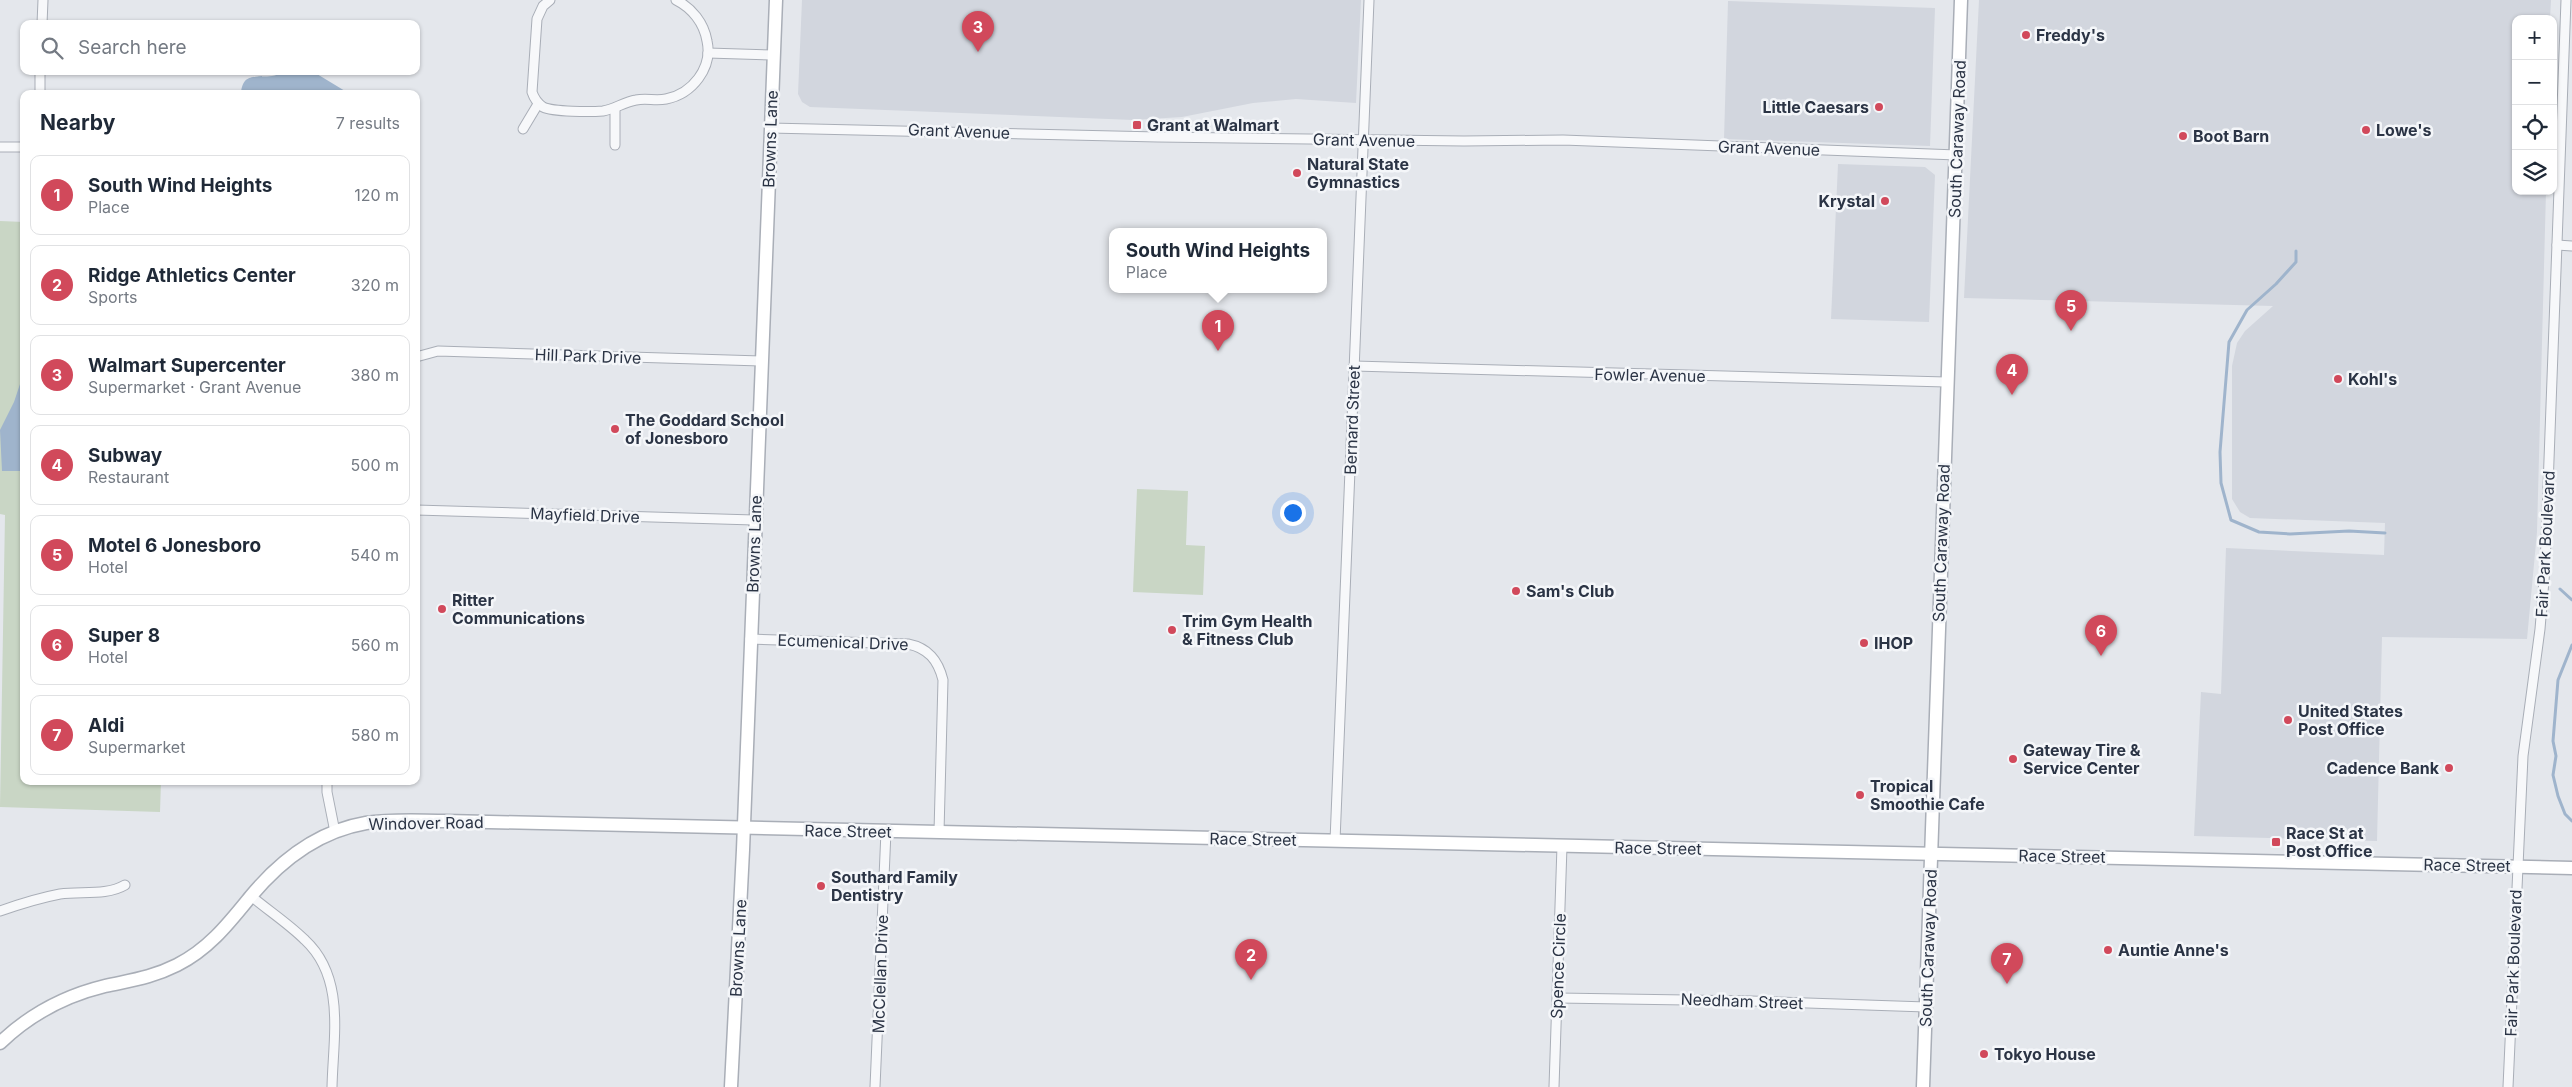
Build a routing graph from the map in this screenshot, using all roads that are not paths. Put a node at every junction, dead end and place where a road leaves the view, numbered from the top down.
1 (43, 0) edge
2 (550, 0) edge
3 (676, 0) edge
4 (776, 0) edge
5 (1369, 0) edge
6 (1961, 0) edge
7 (2568, 5) edge
8 (42, 20) edge
9 (708, 52) junction
10 (774, 55) junction
11 (40, 75) edge
12 (40, 90) edge
13 (538, 104) junction
14 (615, 108) junction
15 (770, 128) junction
16 (522, 129) dead end
17 (1362, 140) junction
18 (615, 145) dead end
19 (0, 147) edge
20 (20, 147) edge
21 (1957, 155) junction
22 (2557, 245) junction
23 (2572, 246) edge
24 (420, 356) edge
25 (761, 360) junction
26 (1354, 366) junction
27 (1946, 382) junction
28 (420, 510) edge
29 (754, 520) junction
30 (750, 639) junction
31 (327, 785) edge
32 (743, 828) junction
33 (886, 831) junction
34 (335, 832) junction
35 (939, 832) junction
36 (1335, 841) junction
37 (1562, 846) junction
38 (1932, 853) junction
39 (2518, 865) junction
40 (2572, 868) edge
41 (125, 884) dead end
42 (251, 896) junction
43 (0, 912) edge
44 (1558, 998) junction
45 (1926, 1007) junction
46 (0, 1043) edge
47 (332, 1087) edge
48 (731, 1087) edge
49 (875, 1087) edge
50 (1554, 1087) edge
51 (1923, 1087) edge
52 (2508, 1087) edge

1 - 8 street
2 - 13 street
3 - 9 street
4 - 10 street, Browns Lane
5 - 17 street, Bernard Street
6 - 21 street, South Caraway Road
7 - 22 street, Fair Park Boulevard
9 - 10 street
9 - 14 street
10 - 15 street, Browns Lane
11 - 12 street
13 - 14 street
13 - 16 street
14 - 18 street
15 - 17 street, Grant Avenue
15 - 25 street, Browns Lane
17 - 21 street, Grant Avenue
17 - 26 street, Bernard Street
19 - 20 street
21 - 27 street, South Caraway Road
22 - 23 street
22 - 39 street, Fair Park Boulevard
24 - 25 street, Hill Park Drive
25 - 29 street, Browns Lane
26 - 27 street, Fowler Avenue
26 - 36 street, Bernard Street
27 - 38 street, South Caraway Road
28 - 29 street, Mayfield Drive
29 - 30 street, Browns Lane
30 - 32 street, Browns Lane
30 - 35 street, Ecumenical Drive
31 - 34 street
32 - 33 street, Race Street
32 - 34 street, Windover Road
32 - 48 street, Browns Lane
33 - 35 street, Race Street
33 - 49 street, McClellan Drive
34 - 42 street, Windover Road
35 - 36 street, Race Street
36 - 37 street, Race Street
37 - 38 street, Race Street
37 - 44 street, Spence Circle
38 - 39 street, Race Street
38 - 45 street, South Caraway Road
39 - 40 street, Race Street
39 - 52 street, Fair Park Boulevard
41 - 43 street
42 - 46 street, Windover Road
42 - 47 street
44 - 45 street, Needham Street
44 - 50 street, Spence Circle
45 - 51 street, South Caraway Road

